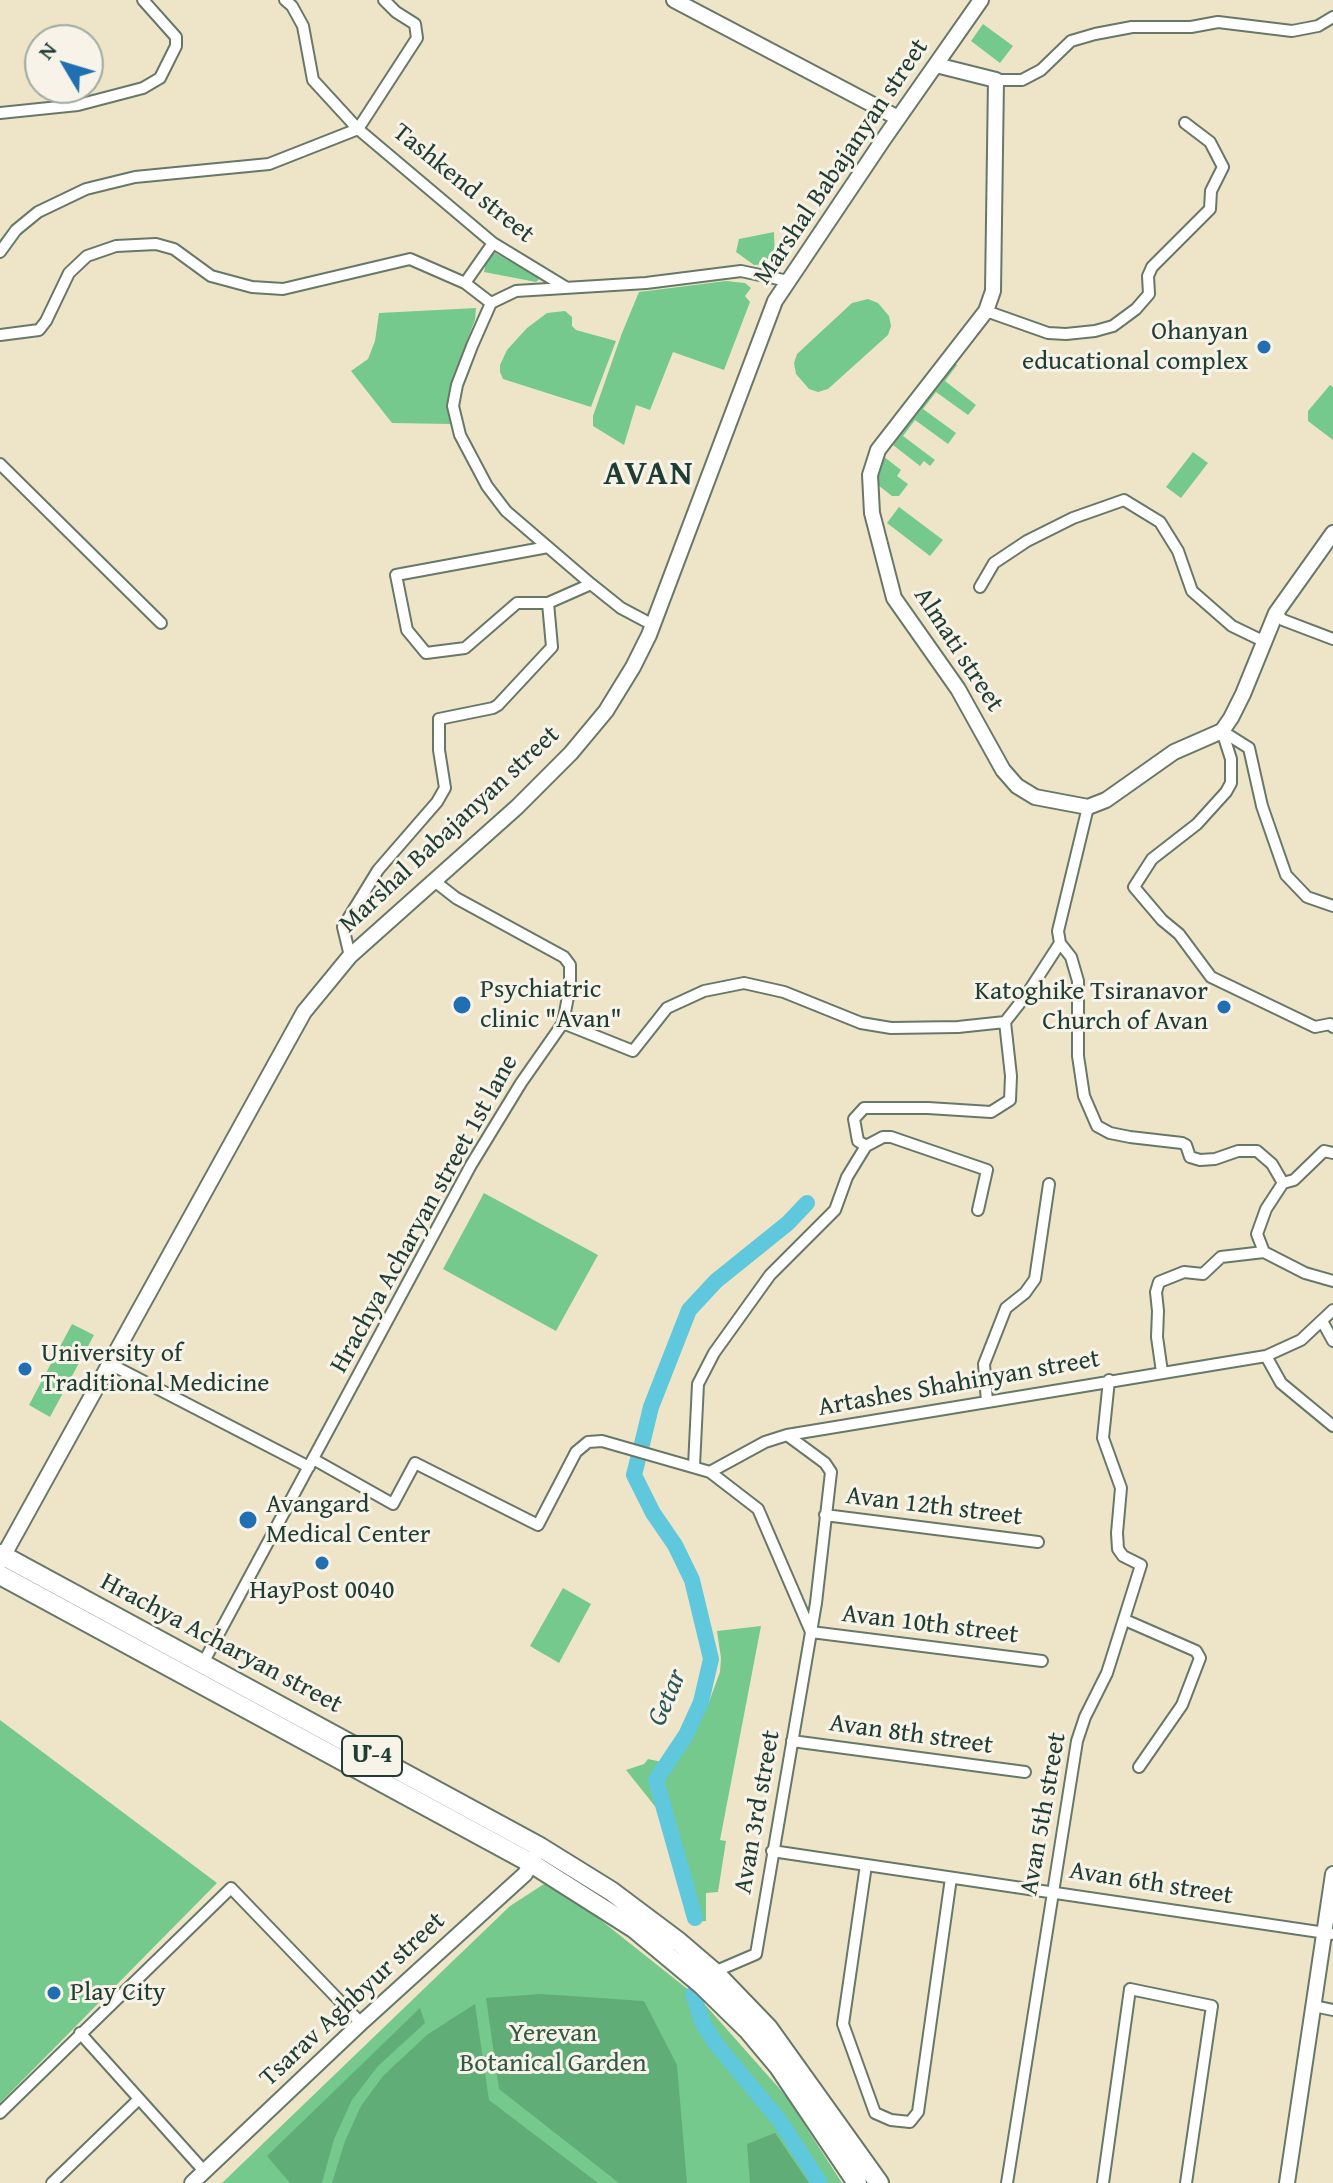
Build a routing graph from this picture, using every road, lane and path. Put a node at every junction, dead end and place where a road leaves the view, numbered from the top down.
1 (143, 0) edge
2 (285, 0) edge
3 (384, 0) edge
4 (674, 0) edge
5 (981, 0) edge
6 (1333, 17) edge
7 (936, 65) junction
8 (996, 80) junction
9 (0, 113) edge
10 (898, 118) junction
11 (1185, 123) dead end
12 (358, 129) junction
13 (493, 243) junction
14 (0, 252) edge
15 (788, 281) junction
16 (465, 283) junction
17 (569, 289) junction
18 (491, 303) junction
19 (986, 311) junction
20 (0, 335) edge
21 (0, 464) edge
22 (1333, 533) edge
23 (548, 547) junction
24 (591, 584) junction
25 (980, 587) dead end
26 (548, 603) junction
27 (1276, 613) junction
28 (161, 623) dead end
29 (653, 625) junction
30 (1333, 639) edge
31 (1263, 641) junction
32 (1222, 731) junction
33 (1088, 807) junction
34 (433, 880) junction
35 (1333, 906) edge
36 (1060, 943) junction
37 (350, 956) junction
38 (1005, 1022) junction
39 (563, 1023) junction
40 (1333, 1027) edge
41 (866, 1146) junction
42 (1333, 1153) edge
43 (1283, 1183) junction
44 (1049, 1184) dead end
45 (978, 1210) dead end
46 (1264, 1252) junction
47 (1333, 1281) edge
48 (1333, 1310) edge
49 (1322, 1321) junction
50 (1333, 1341) edge
51 (1266, 1356) junction
52 (110, 1364) junction
53 (1162, 1372) junction
54 (1109, 1380) junction
55 (987, 1402) junction
56 (1333, 1426) edge
57 (787, 1435) junction
58 (311, 1463) junction
59 (694, 1466) junction
60 (710, 1472) junction
61 (825, 1515) junction
62 (1038, 1542) dead end
63 (1, 1557) edge
64 (0, 1575) edge
65 (1125, 1620) junction
66 (811, 1632) junction
67 (1042, 1661) dead end
68 (199, 1672) junction
69 (792, 1741) junction
70 (1139, 1767) dead end
71 (1025, 1772) dead end
72 (772, 1851) junction
73 (536, 1855) junction
74 (866, 1865) junction
75 (1333, 1874) edge
76 (951, 1878) junction
77 (1052, 1892) junction
78 (1328, 1933) edge
79 (714, 1972) junction
80 (1314, 2006) junction
81 (1333, 2010) edge
82 (361, 2023) junction
83 (80, 2033) junction
84 (139, 2099) junction
85 (0, 2113) edge
86 (204, 2171) junction
87 (52, 2183) edge
88 (192, 2183) edge
89 (857, 2183) edge
90 (879, 2183) edge
91 (1007, 2183) edge
92 (1103, 2183) edge
93 (1186, 2183) edge
94 (1287, 2183) edge

1 - 9 street
2 - 12 street, Tashkend street
3 - 12 street
4 - 10 main road
5 - 7 main road, Marshal Babajanyan street
6 - 8 street
7 - 8 main road
7 - 10 main road, Marshal Babajanyan street
8 - 19 main road, Almati street
10 - 15 main road, Marshal Babajanyan street
11 - 19 street
12 - 13 street, Tashkend street
12 - 14 street, Tashkend street
13 - 16 street
13 - 17 street, Tashkend street
15 - 17 street
15 - 29 main road, Marshal Babajanyan street
16 - 18 street
16 - 20 street
17 - 18 street
18 - 23 street
19 - 33 main road, Almati street
21 - 28 street
22 - 27 main road
23 - 24 street
23 - 26 street
24 - 26 street
24 - 29 street
25 - 31 street
26 - 37 street
27 - 30 street
27 - 31 main road
29 - 34 main road, Marshal Babajanyan street
31 - 32 main road
32 - 33 main road
32 - 35 street
32 - 40 street
33 - 36 street
34 - 37 main road, Marshal Babajanyan street
34 - 39 street
36 - 38 street
36 - 43 street
37 - 52 main road, Marshal Babajanyan street
38 - 39 street
38 - 41 street
39 - 58 street, Hrachya Acharyan street 1st lane
41 - 45 street
41 - 59 street
42 - 43 street
43 - 46 street
44 - 55 street
46 - 47 street
46 - 53 street
48 - 49 street, Artashes Shahinyan street
49 - 50 street
49 - 51 street, Artashes Shahinyan street
51 - 53 street, Artashes Shahinyan street
51 - 56 street
52 - 58 street
52 - 63 main road, Marshal Babajanyan street
53 - 54 street, Artashes Shahinyan street
54 - 55 street, Artashes Shahinyan street
54 - 65 street, Avan 5th street
55 - 57 street, Artashes Shahinyan street
57 - 60 street, Artashes Shahinyan street
57 - 61 street, Avan 3rd street
58 - 59 street
58 - 68 street, Hrachya Acharyan street 1st lane
59 - 60 street
60 - 66 street
61 - 62 street, Avan 12th street
61 - 66 street, Avan 3rd street
63 - 68 highway, Hrachya Acharyan street / Մ-4
64 - 68 highway, Hrachya Acharyan street / Մ-4
65 - 70 street
65 - 77 street, Avan 5th street
66 - 67 street, Avan 10th street
66 - 69 street, Avan 3rd street
68 - 73 highway, Hrachya Acharyan street / Մ-4
69 - 71 street, Avan 8th street
69 - 72 street, Avan 3rd street
72 - 74 street, Avan 6th street
72 - 79 street, Avan 3rd street
73 - 79 highway, Hrachya Acharyan street / Մ-4
73 - 82 main road, Tsarav Aghbyur street
73 - 89 highway, Hrachya Acharyan street / Մ-4
74 - 76 street, Avan 6th street
74 - 76 street
75 - 78 main road
76 - 77 street, Avan 6th street
77 - 78 street, Avan 6th street
77 - 91 street, Avan 5th street
78 - 80 main road
79 - 90 highway, Hrachya Acharyan street / Մ-4
80 - 81 street
80 - 94 main road
82 - 83 street
82 - 86 main road, Tsarav Aghbyur street
83 - 84 street
83 - 85 street
84 - 86 street
84 - 87 street
86 - 88 main road, Tsarav Aghbyur street
92 - 93 street

